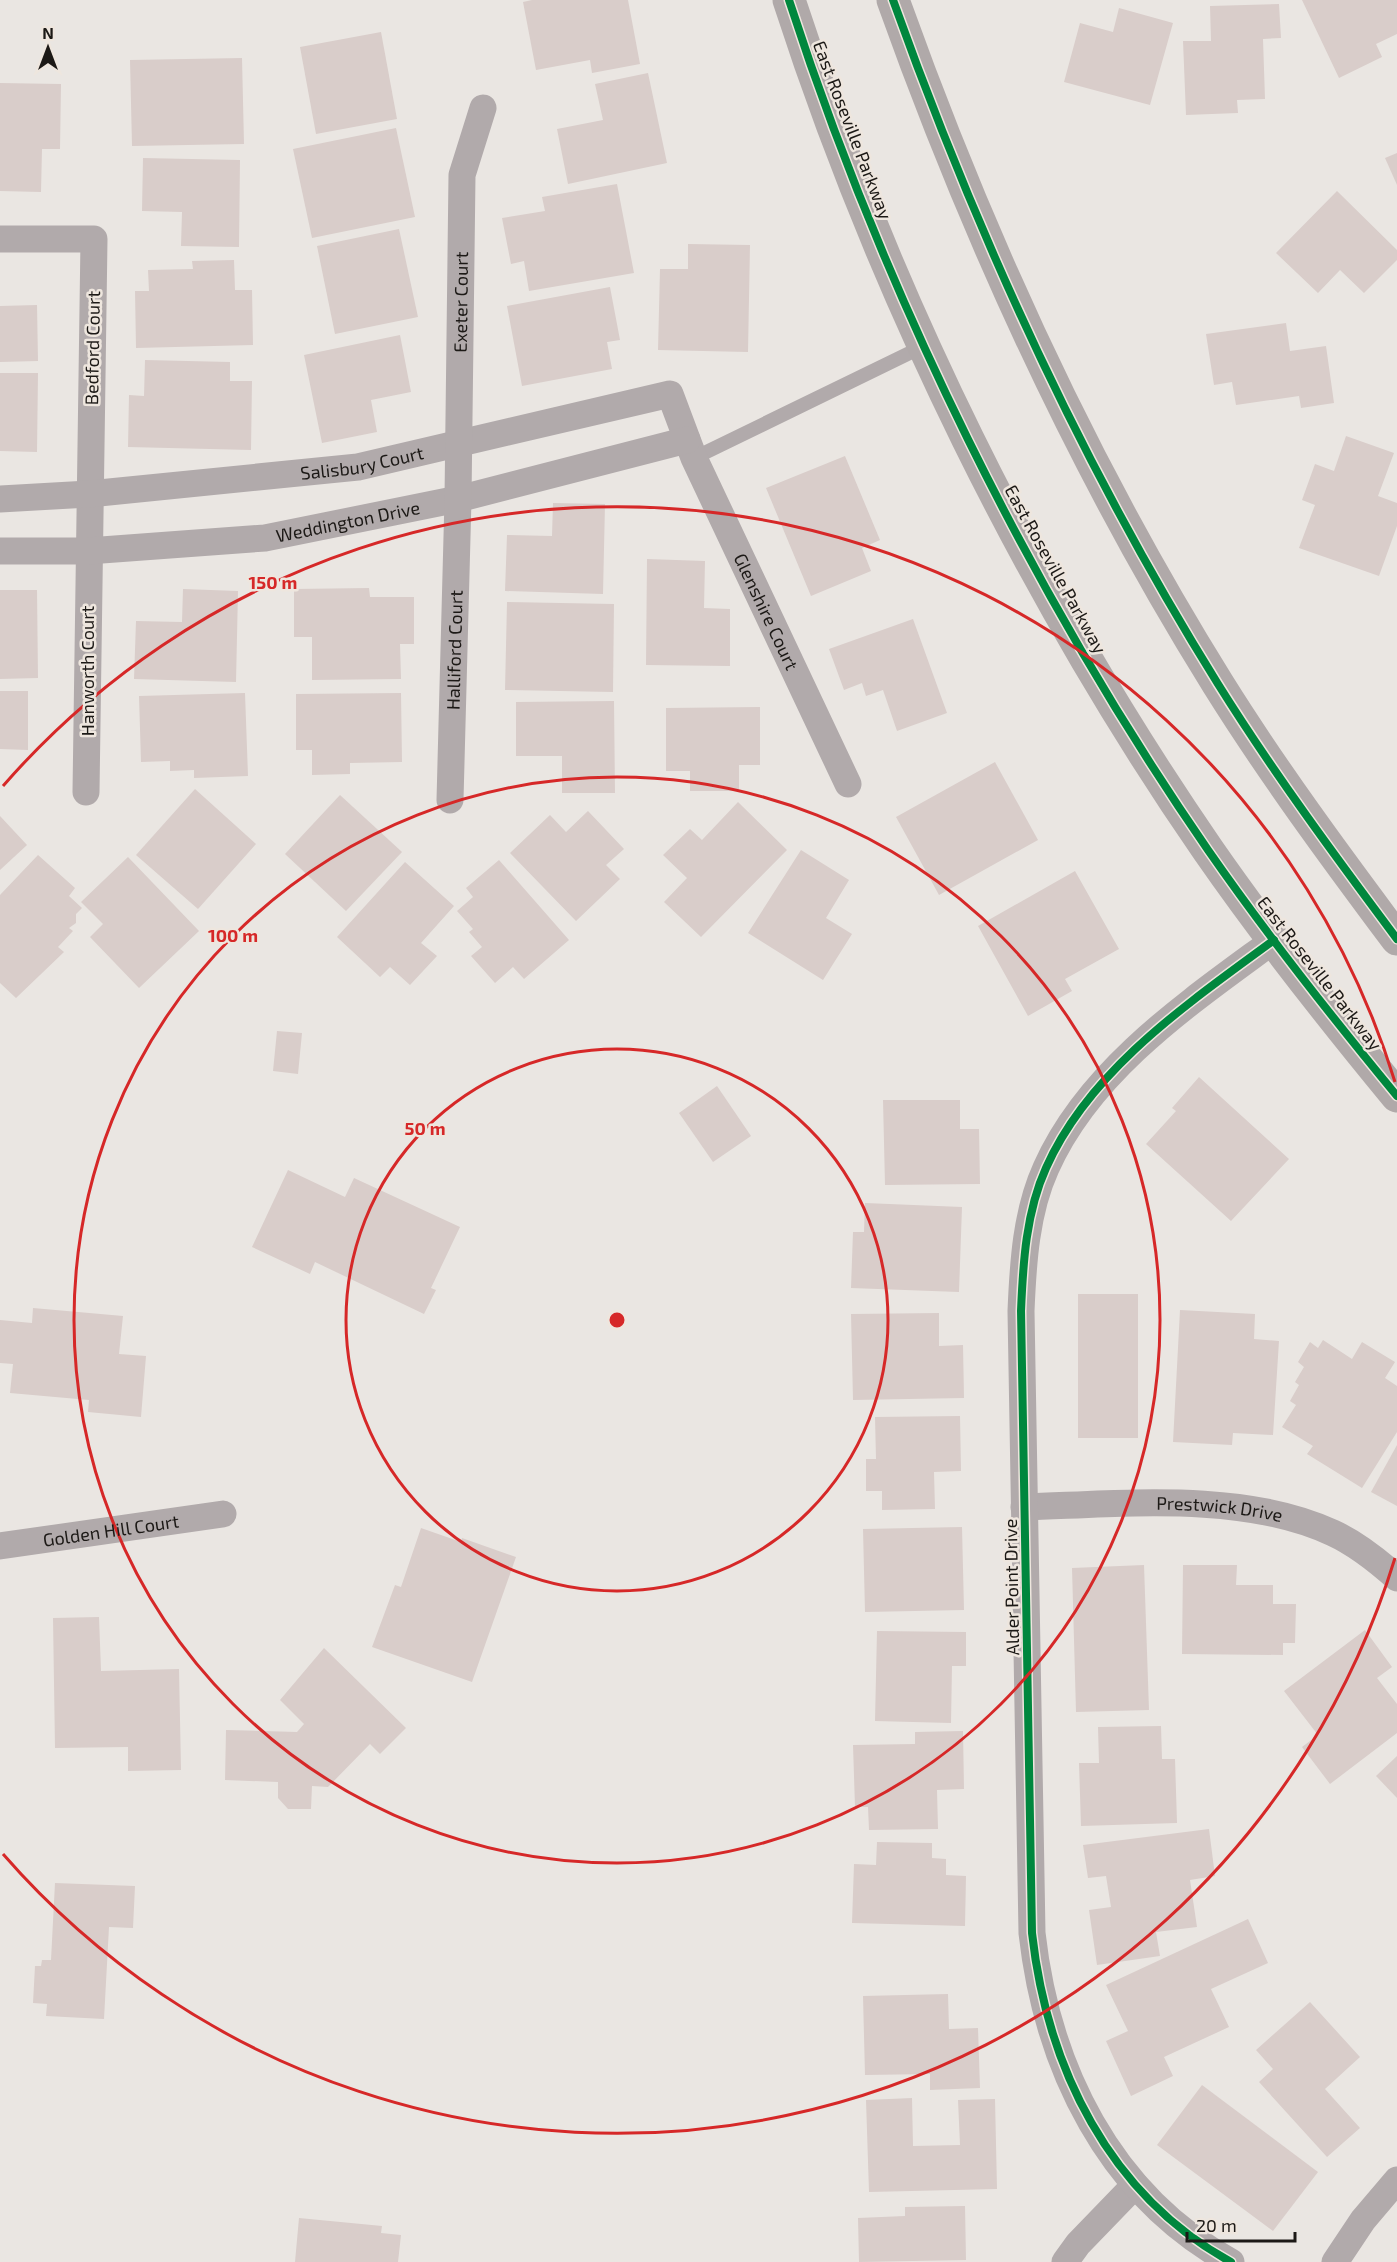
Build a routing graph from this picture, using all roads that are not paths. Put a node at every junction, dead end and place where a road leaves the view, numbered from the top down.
1 (789, 0) edge
2 (893, 0) edge
3 (483, 108) dead end
4 (0, 239) edge
5 (924, 346) junction
6 (458, 443) junction
7 (691, 449) junction
8 (89, 494) junction
9 (0, 499) edge
10 (458, 499) junction
11 (0, 551) edge
12 (88, 551) junction
13 (848, 783) dead end
14 (86, 792) dead end
15 (450, 800) dead end
16 (1397, 939) edge
17 (1274, 940) junction
18 (1397, 1096) edge
19 (1024, 1507) junction
20 (223, 1514) dead end
21 (0, 1546) edge
22 (1397, 1578) edge
23 (1397, 2180) edge
24 (1135, 2184) junction
25 (1065, 2262) edge
26 (1231, 2262) edge
27 (1335, 2262) edge

1 - 5 main road, East Roseville Parkway
2 - 16 main road
3 - 6 street, Exeter Court
4 - 8 street, Bedford Court
5 - 7 lane
5 - 17 main road, East Roseville Parkway
6 - 7 street, Salisbury Court
6 - 8 street, Salisbury Court
6 - 10 street, Exeter Court
7 - 10 street, Weddington Drive
7 - 13 street, Glenshire Court
8 - 9 street, Salisbury Court
8 - 12 street, Bedford Court
10 - 12 street, Weddington Drive
10 - 15 street, Halliford Court
11 - 12 street, Weddington Drive
12 - 14 street, Hanworth Court
17 - 18 main road, East Roseville Parkway
17 - 19 street, Alder Point Drive
19 - 22 street, Prestwick Drive
19 - 24 street, Alder Point Drive
20 - 21 street, Golden Hill Court
23 - 27 street
24 - 25 street
24 - 26 street, Alder Point Drive

